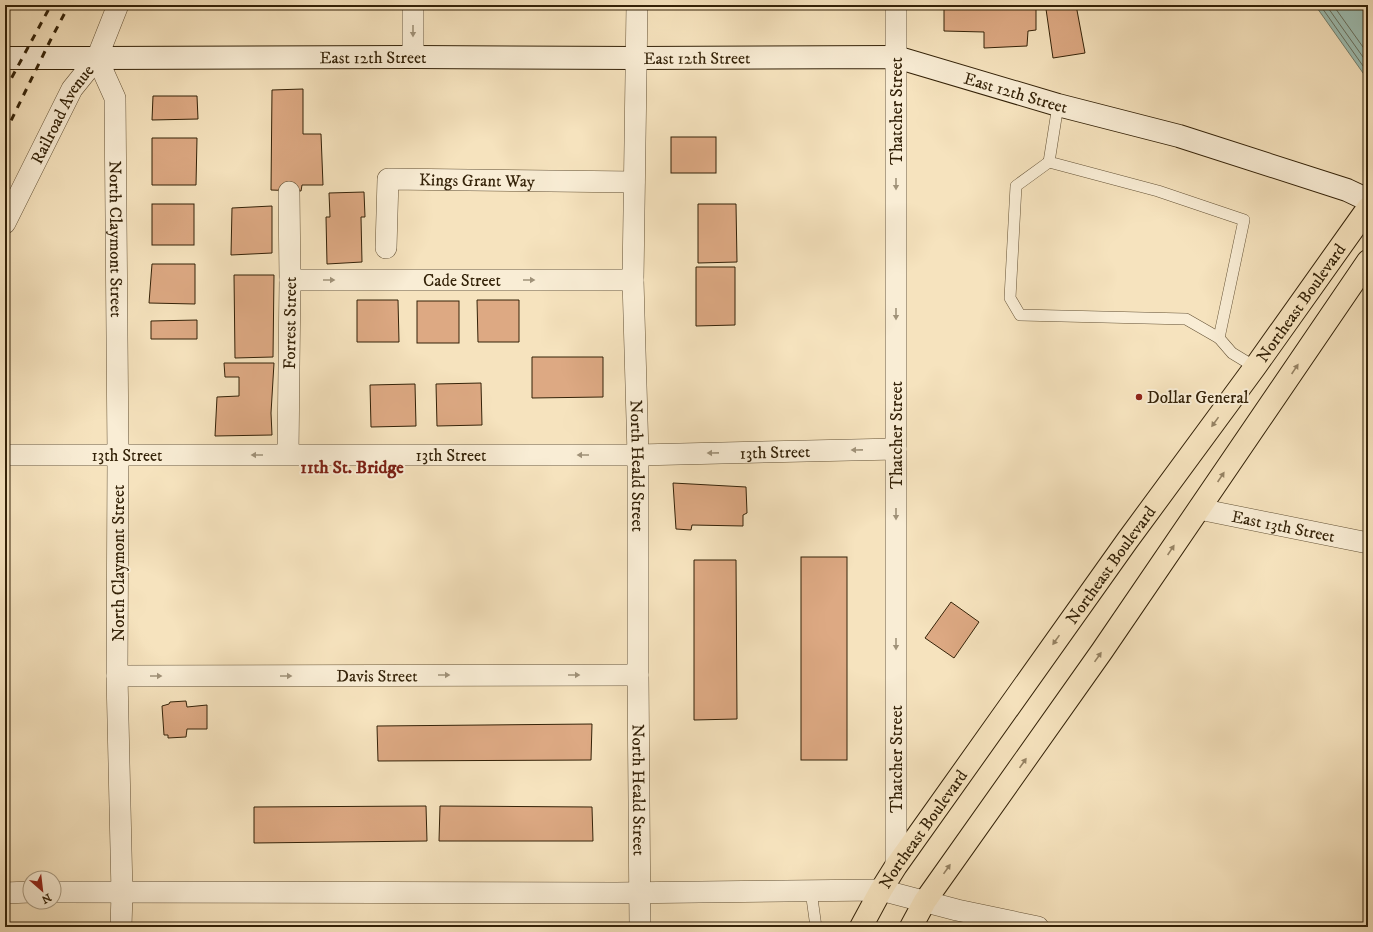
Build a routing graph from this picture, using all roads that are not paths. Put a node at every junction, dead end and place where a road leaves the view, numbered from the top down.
1 (118, 5) edge
2 (413, 5) edge
3 (637, 5) edge
4 (896, 5) edge
5 (413, 57) junction
6 (896, 57) junction
7 (5, 58) edge
8 (97, 58) junction
9 (637, 58) junction
10 (1058, 105) junction
11 (1049, 162) junction
12 (634, 182) junction
13 (289, 192) dead end
14 (1368, 200) edge
15 (1368, 208) edge
16 (5, 223) edge
17 (386, 248) dead end
18 (1368, 261) edge
19 (290, 280) junction
20 (633, 280) junction
21 (1219, 338) junction
22 (1254, 367) junction
23 (896, 449) junction
24 (118, 454) junction
25 (288, 454) junction
26 (638, 454) junction
27 (5, 455) edge
28 (1199, 509) junction
29 (1368, 543) edge
30 (638, 675) junction
31 (117, 676) junction
32 (896, 866) junction
33 (880, 890) junction
34 (811, 891) junction
35 (22, 892) edge
36 (62, 892) edge
37 (5, 893) edge
38 (122, 893) junction
39 (640, 893) junction
40 (925, 901) junction
41 (121, 927) edge
42 (640, 927) edge
43 (816, 927) edge
44 (861, 927) edge
45 (911, 927) edge
46 (918, 927) edge
47 (1038, 927) edge

1 - 8 street, Railroad Avenue
2 -> 5 street
3 - 9 street, North Heald Street
4 - 6 street, Thatcher Street
5 - 8 main road, East 12th Street
5 - 9 main road, East 12th Street
6 - 9 main road, East 12th Street
6 - 10 main road, East 12th Street
6 -> 23 street, Thatcher Street
7 - 8 main road, East 12th Street
8 - 16 street, Railroad Avenue
8 - 24 street, North Claymont Street
9 - 12 street, North Heald Street
10 - 11 lane
10 - 14 main road, East 12th Street
11 - 21 lane
11 - 21 lane
12 - 17 street, Kings Grant Way
12 - 20 street, North Heald Street
13 - 19 street, Forrest Street
15 - 22 main road, Northeast Boulevard
28 -> 18 main road, Northeast Boulevard
19 -> 20 street, Cade Street
19 - 25 street, Forrest Street
20 - 26 street, North Heald Street
21 - 22 lane
22 -> 32 main road, Northeast Boulevard
23 -> 26 street, 13th Street
23 -> 32 street, Thatcher Street
25 -> 24 street, 13th Street
24 - 27 street, 13th Street
24 - 31 street, North Claymont Street
26 -> 25 street, 13th Street
26 - 30 street, North Heald Street
28 - 29 street, East 13th Street
40 -> 28 main road, Northeast Boulevard
31 -> 30 street, Davis Street
30 - 39 street, North Heald Street
31 - 38 street, North Claymont Street
32 - 33 main road, Northeast Boulevard
33 - 34 street
33 - 40 street
33 - 44 main road, Northeast Boulevard
34 - 39 street
34 - 43 lane
35 - 37 street
36 - 38 street
38 - 39 street
38 - 41 street, North Claymont Street
39 - 42 street, North Heald Street
40 - 45 main road, Northeast Boulevard
40 - 46 street
40 - 47 street

